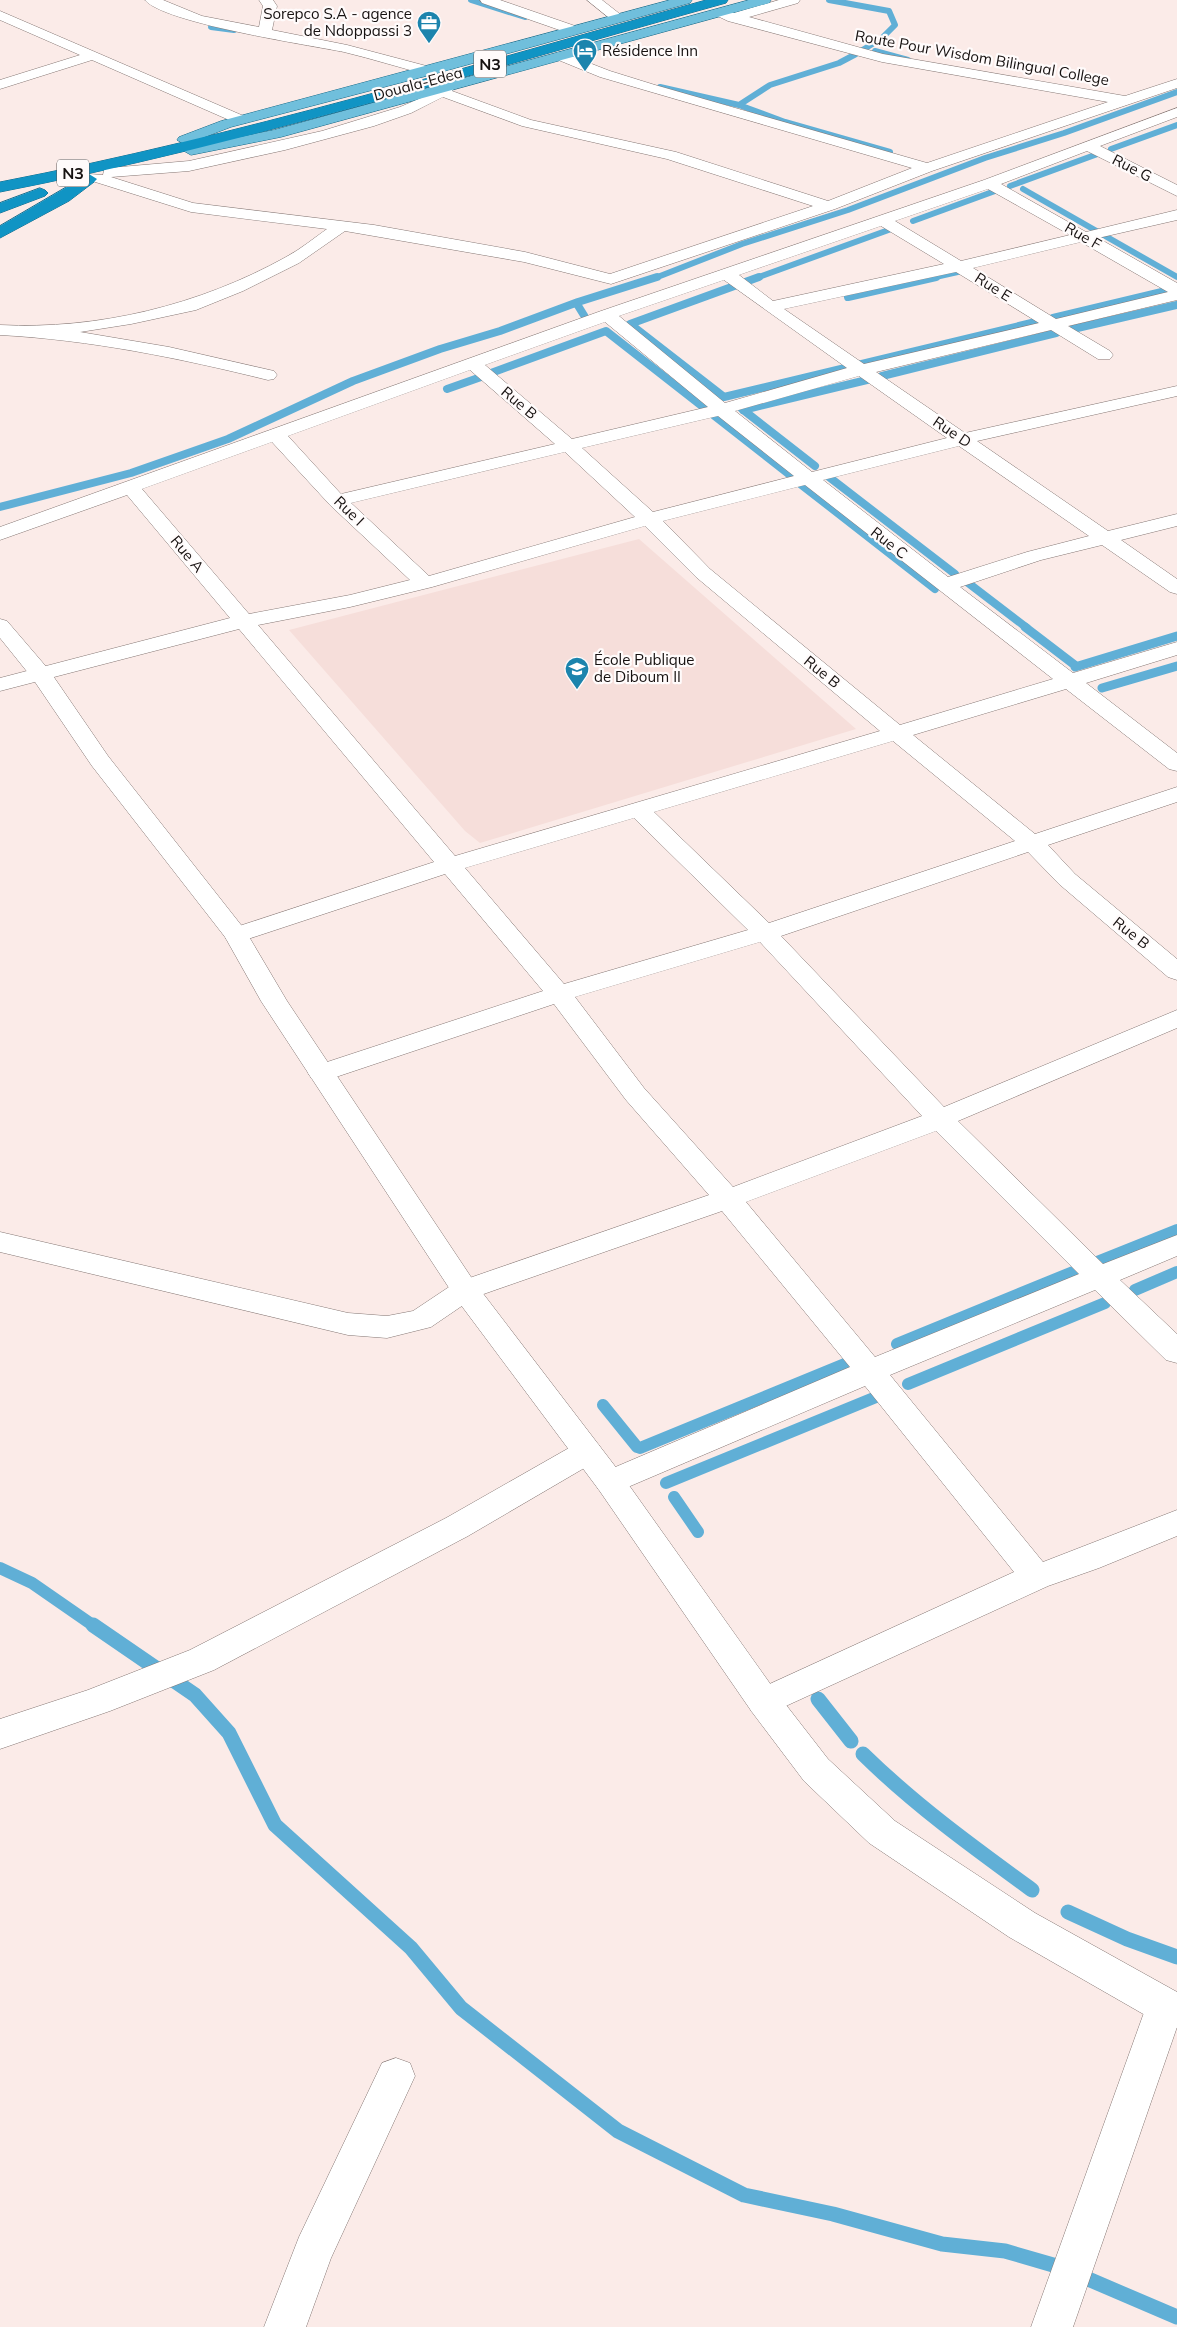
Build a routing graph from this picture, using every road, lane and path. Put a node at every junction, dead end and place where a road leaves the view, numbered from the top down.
1 (152, 0) edge
2 (266, 0) edge
3 (487, 0) edge
4 (594, 0) edge
5 (685, 0) edge
6 (764, 0) edge
7 (793, 0) edge
8 (665, 2) edge
9 (719, 6) edge
10 (0, 15) edge
11 (618, 18) junction
12 (733, 18) junction
13 (573, 30) junction
14 (265, 32) junction
15 (94, 55) junction
16 (561, 56) junction
17 (429, 71) junction
18 (1177, 84) edge
19 (0, 85) edge
20 (447, 90) junction
21 (1125, 100) junction
22 (1177, 112) edge
23 (241, 120) junction
24 (1086, 145) junction
25 (184, 149) junction
26 (146, 154) junction
27 (927, 168) junction
28 (12, 170) dead end
29 (97, 176) junction
30 (989, 183) junction
31 (0, 188) edge
32 (1177, 191) edge
33 (829, 206) junction
34 (0, 208) edge
35 (1177, 215) edge
36 (882, 219) junction
37 (342, 226) junction
38 (0, 233) edge
39 (1082, 236) junction
40 (960, 266) junction
41 (728, 275) junction
42 (1177, 290) edge
43 (1177, 295) edge
44 (770, 307) junction
45 (607, 315) junction
46 (1053, 324) junction
47 (0, 330) edge
48 (35, 332) junction
49 (1104, 355) dead end
50 (473, 364) junction
51 (861, 370) junction
52 (268, 374) dead end
53 (1173, 396) edge
54 (720, 410) junction
55 (277, 436) junction
56 (963, 439) junction
57 (570, 447) junction
58 (807, 479) junction
59 (131, 488) junction
60 (338, 501) junction
61 (649, 520) junction
62 (1177, 520) edge
63 (0, 534) edge
64 (1107, 538) junction
65 (425, 583) junction
66 (945, 585) junction
67 (1177, 588) edge
68 (244, 621) junction
69 (0, 625) edge
70 (1177, 648) edge
71 (41, 675) junction
72 (1070, 681) junction
73 (0, 685) edge
74 (897, 733) junction
75 (1177, 764) edge
76 (1177, 794) edge
77 (638, 809) junction
78 (1033, 844) junction
79 (448, 865) junction
80 (765, 933) junction
81 (236, 935) junction
82 (1177, 972) edge
83 (559, 994) junction
84 (1177, 1018) edge
85 (322, 1073) junction
86 (940, 1119) junction
87 (728, 1199) junction
88 (0, 1242) edge
89 (1177, 1245) edge
90 (1098, 1277) junction
91 (465, 1290) junction
92 (1177, 1352) edge
93 (868, 1372) junction
94 (587, 1452) junction
95 (610, 1482) junction
96 (1177, 1522) edge
97 (1036, 1577) junction
98 (764, 1702) junction
99 (0, 1734) edge
100 (1171, 2009) edge
101 (396, 2076) dead end
102 (285, 2327) edge
103 (1052, 2327) edge

1 - 14 street
2 - 14 street
3 - 13 street
4 - 11 street
5 - 8 main road
6 - 9 main road
7 - 12 street
8 - 11 main road
9 - 12 street, Route Pour Wisdom Bilingual College
9 - 16 main road
9 - 25 highway, Douala-Edea / N3
10 - 15 street
11 - 13 main road
12 - 21 street, Route Pour Wisdom Bilingual College
13 - 17 main road
14 - 17 street
15 - 19 street
15 - 23 street
16 - 20 main road
16 - 27 street
17 - 23 main road
18 - 21 street
20 - 25 main road
20 - 29 street
20 - 33 street
21 - 27 street
22 - 24 street
23 - 25 main road
24 - 30 street
24 - 32 street, Rue G
25 - 26 highway, Douala-Edea / N3
25 - 29 highway, Douala-Edea / N3
26 - 28 highway
26 - 31 highway, Douala-Edea / N3
27 - 33 street
29 - 34 highway, Douala-Edea / N3
29 - 37 street
29 - 38 highway
30 - 36 street
30 - 39 street, Rue F
33 - 37 street
35 - 39 street
36 - 40 street, Rue E
36 - 41 street
37 - 48 street
39 - 40 street
39 - 42 street, Rue F
40 - 44 street
40 - 46 street, Rue E
41 - 44 street, Rue D
41 - 45 street
43 - 46 street
44 - 51 street, Rue D
45 - 50 street
45 - 54 street, Rue C
46 - 49 street, Rue E
46 - 51 street
47 - 48 street
48 - 52 street
50 - 55 street
50 - 57 street, Rue B
51 - 54 street
51 - 56 street, Rue D
53 - 56 street
54 - 57 street
54 - 58 street, Rue C
55 - 59 street
55 - 60 street, Rue I
56 - 58 street
56 - 64 street, Rue D
57 - 60 street
57 - 61 street, Rue B
58 - 61 street
58 - 66 street, Rue C
59 - 63 street
59 - 68 street, Rue A
60 - 65 street, Rue I
61 - 65 street
61 - 74 street, Rue B
62 - 64 street
64 - 66 street
64 - 67 street, Rue D
65 - 68 street
66 - 72 street, Rue C
68 - 71 street
68 - 79 street, Rue A
69 - 71 street
70 - 72 street
71 - 73 street
71 - 81 street
72 - 74 street
72 - 75 street, Rue C
74 - 77 street
74 - 78 street, Rue B
76 - 78 street
77 - 79 street
77 - 80 street
78 - 80 street
78 - 82 street, Rue B
79 - 81 street
79 - 83 street, Rue A
80 - 83 street
80 - 86 street
81 - 85 street
83 - 85 street
83 - 87 street, Rue A
84 - 86 street
85 - 91 street
86 - 87 street
86 - 90 street
87 - 91 street
87 - 93 street, Rue A
88 - 91 street
89 - 90 street
90 - 92 street
90 - 93 street
91 - 94 street
93 - 95 street
93 - 97 street, Rue A
94 - 95 street
94 - 99 street
95 - 98 street
96 - 97 street
97 - 98 street
98 - 100 street
100 - 103 street
101 - 102 street

